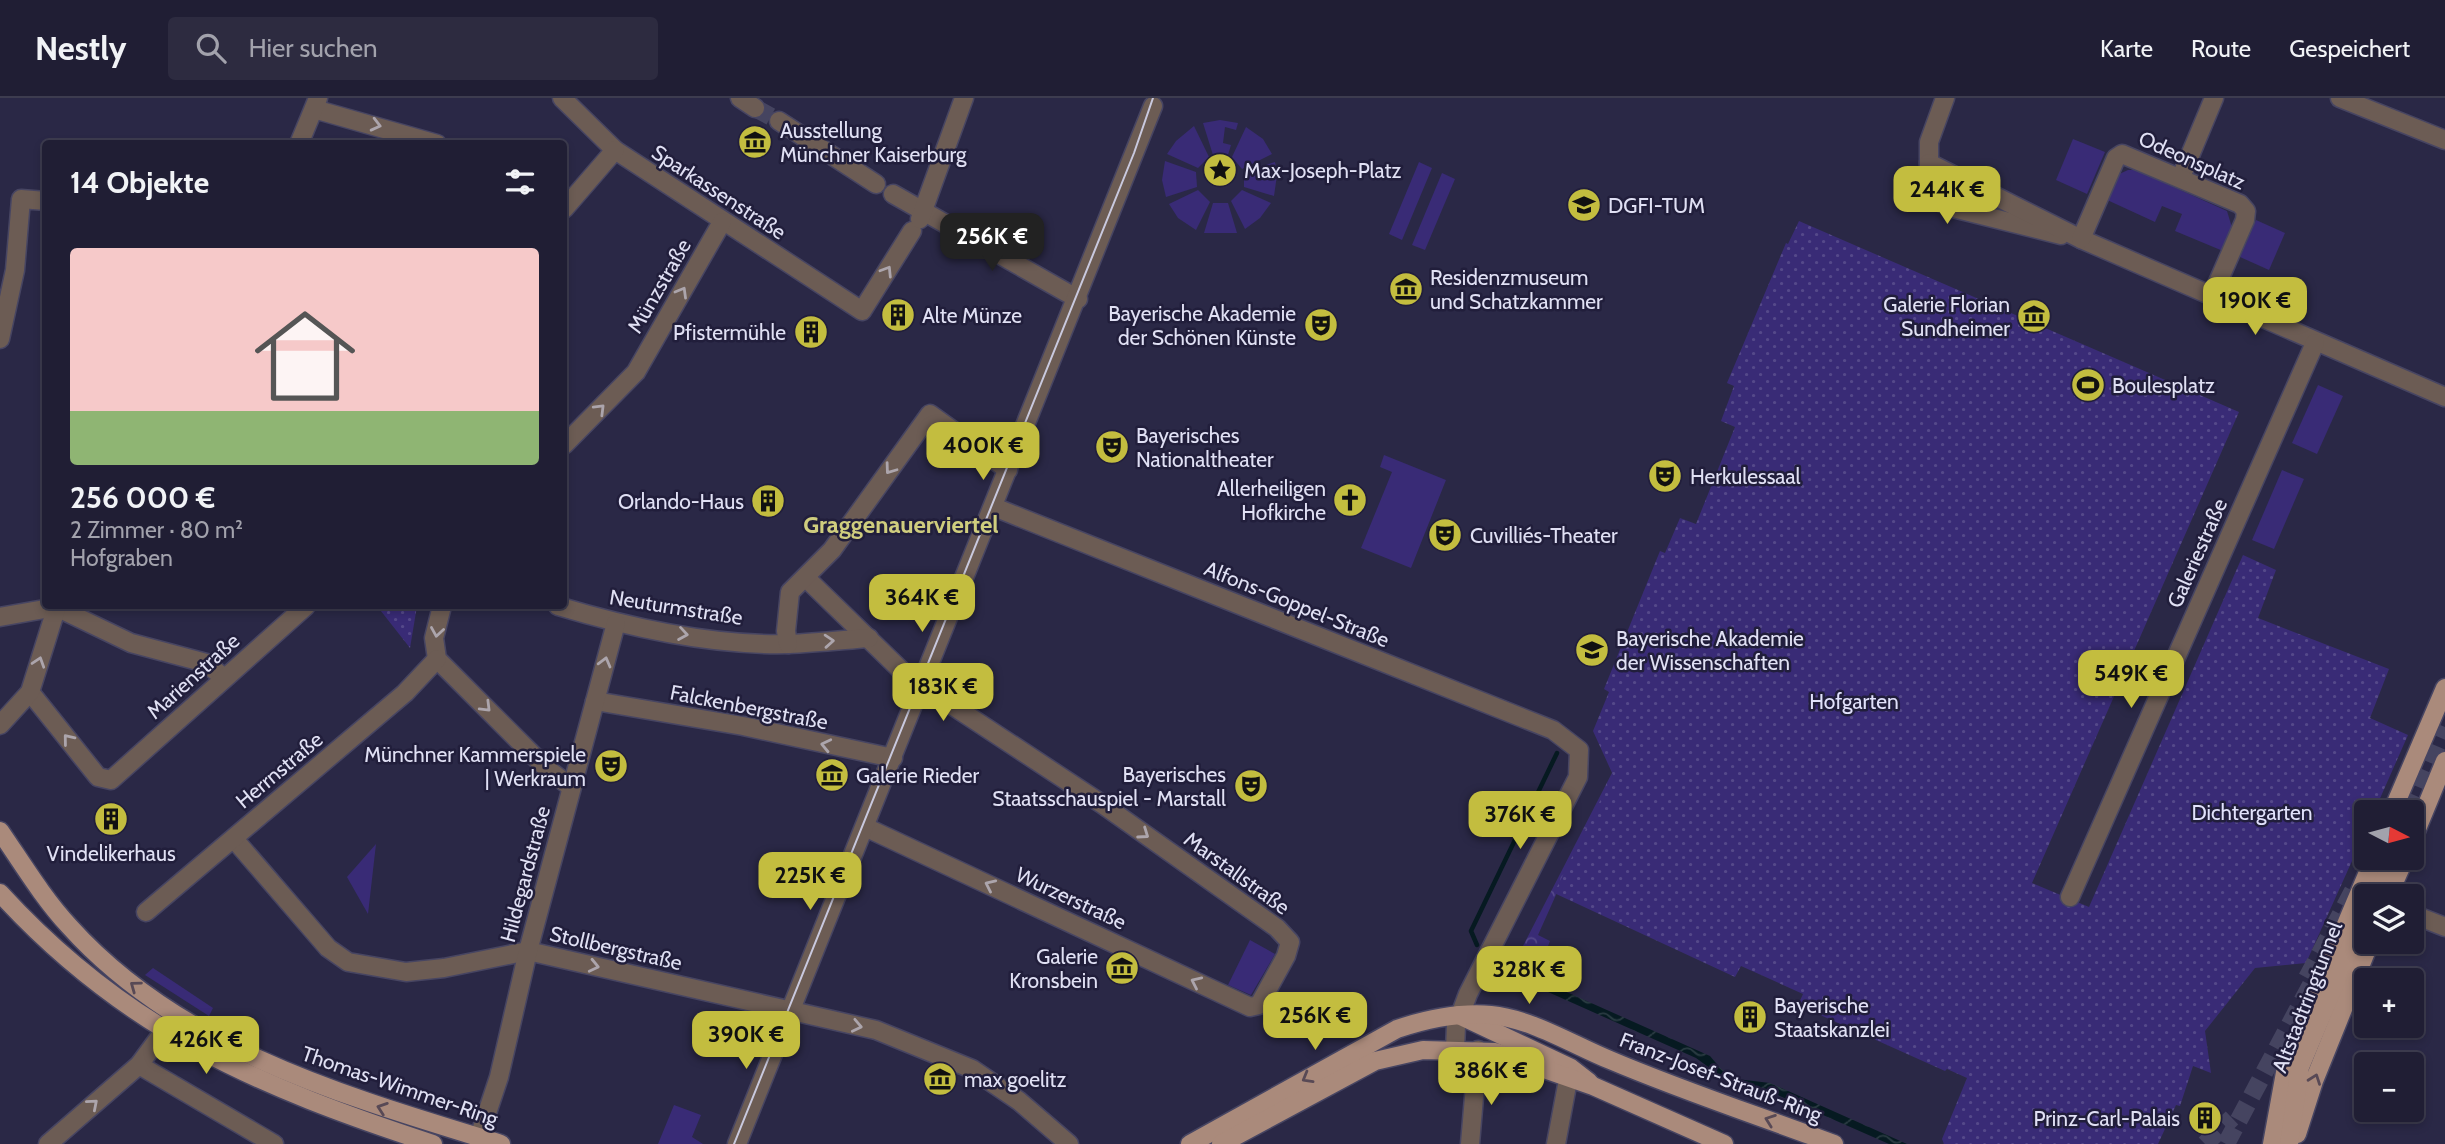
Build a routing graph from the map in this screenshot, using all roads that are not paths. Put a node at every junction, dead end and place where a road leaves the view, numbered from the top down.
1 (562, 98) edge
2 (964, 98) edge
3 (1945, 98) edge
4 (2214, 98) edge
5 (2340, 98) edge
6 (316, 103) edge
7 (1153, 106) dead end
8 (779, 121) tunnel mouth
9 (301, 140) edge
10 (426, 140) edge
11 (2445, 140) edge
12 (615, 150) junction
13 (1929, 163) junction
14 (2181, 177) junction
15 (876, 184) dead end
16 (893, 194) dead end
17 (42, 201) edge
18 (567, 206) edge
19 (919, 220) junction
20 (722, 222) junction
21 (2081, 239) junction
22 (2212, 296) junction
23 (1078, 299) junction
24 (4, 310) edge
25 (0, 339) edge
26 (2315, 343) junction
27 (2445, 397) edge
28 (567, 442) edge
29 (1008, 470) junction
30 (994, 507) junction
31 (806, 578) junction
32 (42, 609) edge
33 (55, 609) edge
34 (62, 609) edge
35 (303, 609) edge
36 (441, 609) edge
37 (567, 609) edge
38 (0, 617) edge
39 (616, 623) junction
40 (869, 638) junction
41 (788, 644) junction
42 (437, 659) junction
43 (224, 678) junction
44 (922, 686) junction
45 (2445, 688) edge
46 (30, 692) junction
47 (595, 701) junction
48 (0, 726) edge
49 (893, 758) junction
50 (2445, 761) edge
51 (2410, 767) junction
52 (2436, 783) junction
53 (571, 787) junction
54 (2397, 800) edge
55 (2424, 812) edge
56 (865, 827) junction
57 (0, 831) edge
58 (234, 839) junction
59 (2375, 870) tunnel mouth
60 (0, 893) edge
61 (2070, 897) dead end
62 (52, 903) junction
63 (146, 912) dead end
64 (2424, 919) edge
65 (29, 924) junction
66 (2445, 927) edge
67 (2354, 939) edge
68 (528, 951) junction
69 (2365, 954) edge
70 (1259, 1005) joint
71 (790, 1012) junction
72 (1459, 1016) junction
73 (164, 1031) junction
74 (1455, 1049) junction
75 (1478, 1050) junction
76 (139, 1065) junction
77 (1567, 1080) junction
78 (1594, 1086) junction
79 (479, 1137) junction
80 (1559, 1143) edge
81 (48, 1144) edge
82 (274, 1144) edge
83 (433, 1144) edge
84 (501, 1144) edge
85 (737, 1144) edge
86 (1069, 1144) edge
87 (1190, 1144) edge
88 (1221, 1144) edge
89 (1470, 1144) edge
90 (1724, 1144) edge
91 (1834, 1144) edge
92 (2272, 1144) edge
93 (2292, 1144) edge

1 - 12 street, Sparkassenstraße
2 - 19 street
3 - 13 street
4 - 14 street
5 - 11 street
6 - 9 street
6 -> 10 street
7 - 23 street
8 - 15 street
12 - 18 street
12 - 20 street, Sparkassenstraße
13 - 21 street
13 - 21 street
14 - 21 street, Odeonsplatz
14 - 22 street, Odeonsplatz
16 - 19 street
17 - 24 street
20 -> 19 street, Sparkassenstraße
19 - 23 street
28 -> 20 street, Münzstraße
21 - 22 street
22 - 26 street
23 - 29 street
24 - 25 street
26 - 27 street
26 - 61 street, Galeriestraße
29 - 30 street
29 -> 31 street
30 - 44 street
30 - 72 street, Alfons-Goppel-Straße
31 - 40 street
31 - 41 street
32 - 38 street
46 -> 33 street
34 - 43 street
35 - 43 street, Marienstraße
36 -> 42 street
37 - 39 street, Neuturmstraße
39 -> 41 street, Neuturmstraße
47 -> 39 street, Hildegardstraße
41 -> 40 street, Neuturmstraße
40 - 44 street
42 -> 53 street
42 - 58 street, Herrnstraße
43 -> 46 street, Marienstraße
44 - 49 street
44 -> 70 street, Marstallstraße
45 - 51 main road
46 - 48 street
49 -> 47 street, Falckenbergstraße
47 - 53 street, Hildegardstraße
49 - 56 street
50 - 52 main road
51 - 52 main road
51 - 54 main road
52 - 55 main road
53 - 68 street, Hildegardstraße
70 -> 56 street, Wurzerstraße
56 - 71 street
57 - 62 main road, Thomas-Wimmer-Ring
58 - 63 street, Herrnstraße
58 - 68 street, Stollbergstraße
59 - 92 main road
60 - 65 main road, Thomas-Wimmer-Ring
62 - 65 main road
79 -> 62 main road, Thomas-Wimmer-Ring
64 - 66 street
65 - 73 main road, Thomas-Wimmer-Ring
67 - 93 main road, Altstadtringtunnel
68 -> 71 street, Stollbergstraße
68 - 79 street, Hildegardstraße
93 -> 69 main road
71 - 85 street
71 -> 86 street, Stollbergstraße
72 - 74 street
72 - 78 main road
72 -> 87 main road, Franz-Josef-Strauß-Ring
91 -> 72 main road, Franz-Josef-Strauß-Ring
73 - 76 street
73 - 83 main road, Thomas-Wimmer-Ring
74 - 75 main road
74 - 88 main road
75 - 77 main road
75 - 89 street
81 -> 76 street
76 - 82 street
77 - 78 main road
77 - 80 street
78 - 90 main road
79 - 84 main road, Thomas-Wimmer-Ring

